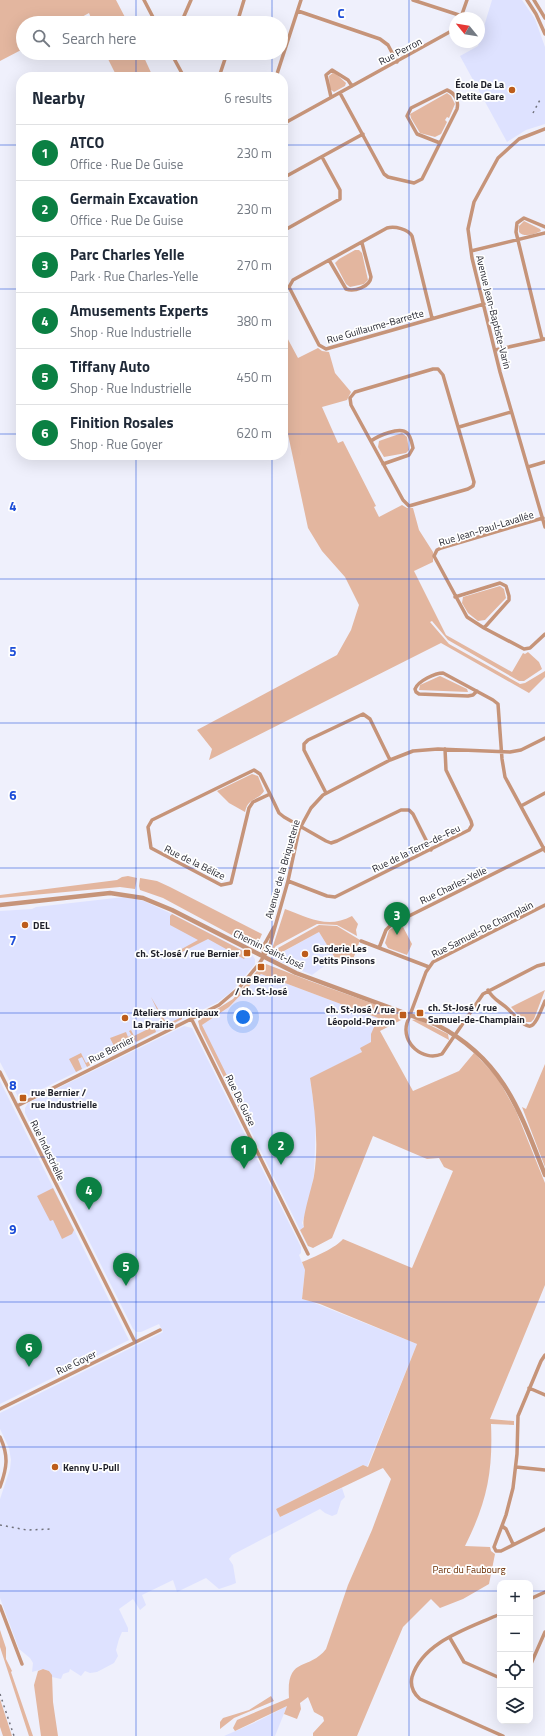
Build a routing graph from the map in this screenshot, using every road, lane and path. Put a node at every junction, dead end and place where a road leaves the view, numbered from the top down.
1 (144, 0) edge
2 (191, 0) edge
3 (244, 0) edge
4 (301, 0) edge
5 (413, 0) edge
6 (467, 0) edge
7 (534, 0) edge
8 (528, 2) edge
9 (298, 11) junction
10 (463, 12) edge
11 (449, 13) edge
12 (152, 16) edge
13 (184, 16) edge
14 (239, 16) edge
15 (545, 18) edge
16 (449, 32) edge
17 (545, 34) edge
18 (288, 41) edge
19 (175, 60) edge
20 (225, 60) edge
21 (282, 60) edge
22 (397, 62) junction
23 (181, 72) edge
24 (221, 72) edge
25 (278, 72) edge
26 (352, 86) junction
27 (340, 93) junction
28 (331, 98) junction
29 (288, 121) edge
30 (545, 129) edge
31 (363, 134) junction
32 (440, 143) junction
33 (322, 156) junction
34 (288, 175) edge
35 (288, 228) edge
36 (545, 228) edge
37 (545, 233) edge
38 (519, 240) junction
39 (362, 243) junction
40 (471, 251) junction
41 (329, 260) junction
42 (484, 304) junction
43 (432, 318) junction
44 (544, 339) edge
45 (495, 350) junction
46 (512, 412) junction
47 (459, 427) junction
48 (371, 441) junction
49 (545, 462) edge
50 (383, 464) junction
51 (528, 467) junction
52 (543, 518) junction
53 (545, 526) edge
54 (455, 597) junction
55 (484, 628) junction
56 (545, 634) edge
57 (476, 691) junction
58 (545, 738) edge
59 (445, 749) junction
60 (501, 752) junction
61 (390, 760) junction
62 (326, 793) junction
63 (545, 793) edge
64 (270, 794) junction
65 (521, 806) junction
66 (300, 827) junction
67 (545, 849) edge
68 (431, 850) junction
69 (288, 881) junction
70 (0, 905) edge
71 (545, 905) edge
72 (362, 941) dead end
73 (379, 948) junction
74 (263, 957) junction
75 (545, 964) edge
76 (429, 966) junction
77 (488, 990) junction
78 (545, 1001) edge
79 (411, 1014) junction
80 (191, 1018) junction
81 (455, 1036) junction
82 (0, 1072) edge
83 (17, 1106) junction
84 (545, 1175) edge
85 (308, 1254) dead end
86 (160, 1330) dead end
87 (135, 1342) junction
88 (545, 1355) edge
89 (529, 1388) junction
90 (545, 1395) edge
91 (0, 1409) edge
92 (0, 1437) edge
93 (516, 1467) junction
94 (545, 1470) edge
95 (0, 1487) edge
96 (502, 1526) junction
97 (545, 1529) edge
98 (514, 1544) junction
99 (545, 1592) edge
100 (533, 1598) edge
101 (0, 1606) edge
102 (497, 1615) edge
103 (545, 1632) edge
104 (450, 1638) junction
105 (533, 1659) edge
106 (22, 1664) dead end
107 (497, 1677) edge
108 (500, 1736) edge

1 - 12 street
2 - 13 street
3 - 14 street
4 - 9 street
5 - 11 street
6 - 10 street
7 - 8 street
7 - 15 street
8 - 17 street
9 - 18 street
9 - 22 street
16 - 22 street, Rue Perron
19 - 23 street
20 - 24 street
21 - 25 street
22 - 26 street, Rue Perron
26 - 27 street, Rue Perron
26 - 28 street
27 - 28 street, Rue Perron
27 - 31 street
28 - 29 street, Rue Perron
30 - 40 street, Avenue Jean-Baptiste-Varin
31 - 32 street
31 - 33 street
32 - 32 street
33 - 34 street
33 - 35 street
36 - 38 street
37 - 38 street
38 - 40 street
38 - 44 street
39 - 41 street, Rue Guillaume-Barrette
39 - 41 street
39 - 43 street, Rue Guillaume-Barrette
40 - 42 street, Avenue Jean-Baptiste-Varin
41 - 43 street, Rue Guillaume-Barrette
42 - 43 street, Rue Guillaume-Barrette
42 - 45 street, Avenue Jean-Baptiste-Varin
44 - 45 street
45 - 46 street, Avenue Jean-Baptiste-Varin
46 - 47 street
46 - 51 street, Avenue Jean-Baptiste-Varin
47 - 48 street
47 - 50 street
48 - 50 street
48 - 50 street
49 - 51 street
51 - 52 street, Avenue Jean-Baptiste-Varin
52 - 53 street, Avenue Jean-Baptiste-Varin
52 - 54 street, Rue Jean-Paul-Lavallée
54 - 55 street, Rue Jean-Paul-Lavallée
54 - 55 street
55 - 56 street, Rue Jean-Paul-Lavallée
57 - 57 street
57 - 60 street
58 - 60 street, Avenue de la Briqueterie
59 - 60 street, Avenue de la Briqueterie
59 - 61 street, Avenue de la Briqueterie
59 - 68 street, Rue de la Terre-de-Feu
60 - 65 street
61 - 62 street, Avenue de la Briqueterie
61 - 62 street
62 - 66 street, Avenue de la Briqueterie
63 - 65 street
64 - 64 street, Rue de la Bélize
64 - 66 street, Rue de la Bélize
65 - 67 street
66 - 68 street, Rue de la Bélize
66 - 69 street, Avenue de la Briqueterie
67 - 73 street, Rue Charles-Yelle
68 - 69 street, Rue de la Terre-de-Feu
69 - 74 street, Avenue de la Briqueterie
70 - 74 street, Chemin Saint-José
71 - 76 street, Rue Samuel-De Champlain
72 - 73 street
73 - 76 street
74 - 79 street, Chemin Saint-José
74 - 80 street, Rue Bernier
75 - 77 street
76 - 79 street, Rue Samuel-De Champlain
77 - 78 street
77 - 81 street
79 - 81 street, Chemin Saint-José
79 - 81 street, Rue Samuel-De Champlain
80 - 83 street, Rue Bernier
80 - 85 street, Rue De Guise
81 - 84 street, Chemin Saint-José
82 - 83 street, Rue Industrielle
83 - 87 street, Rue Industrielle
86 - 87 street, Rue Goyer
87 - 91 street, Rue Goyer
88 - 89 street
89 - 90 street
89 - 93 street
92 - 95 street
93 - 94 street
93 - 96 street
96 - 98 street
96 - 98 street
97 - 98 street
99 - 100 street
101 - 106 street
102 - 104 street
103 - 105 street
104 - 107 street
104 - 108 street

